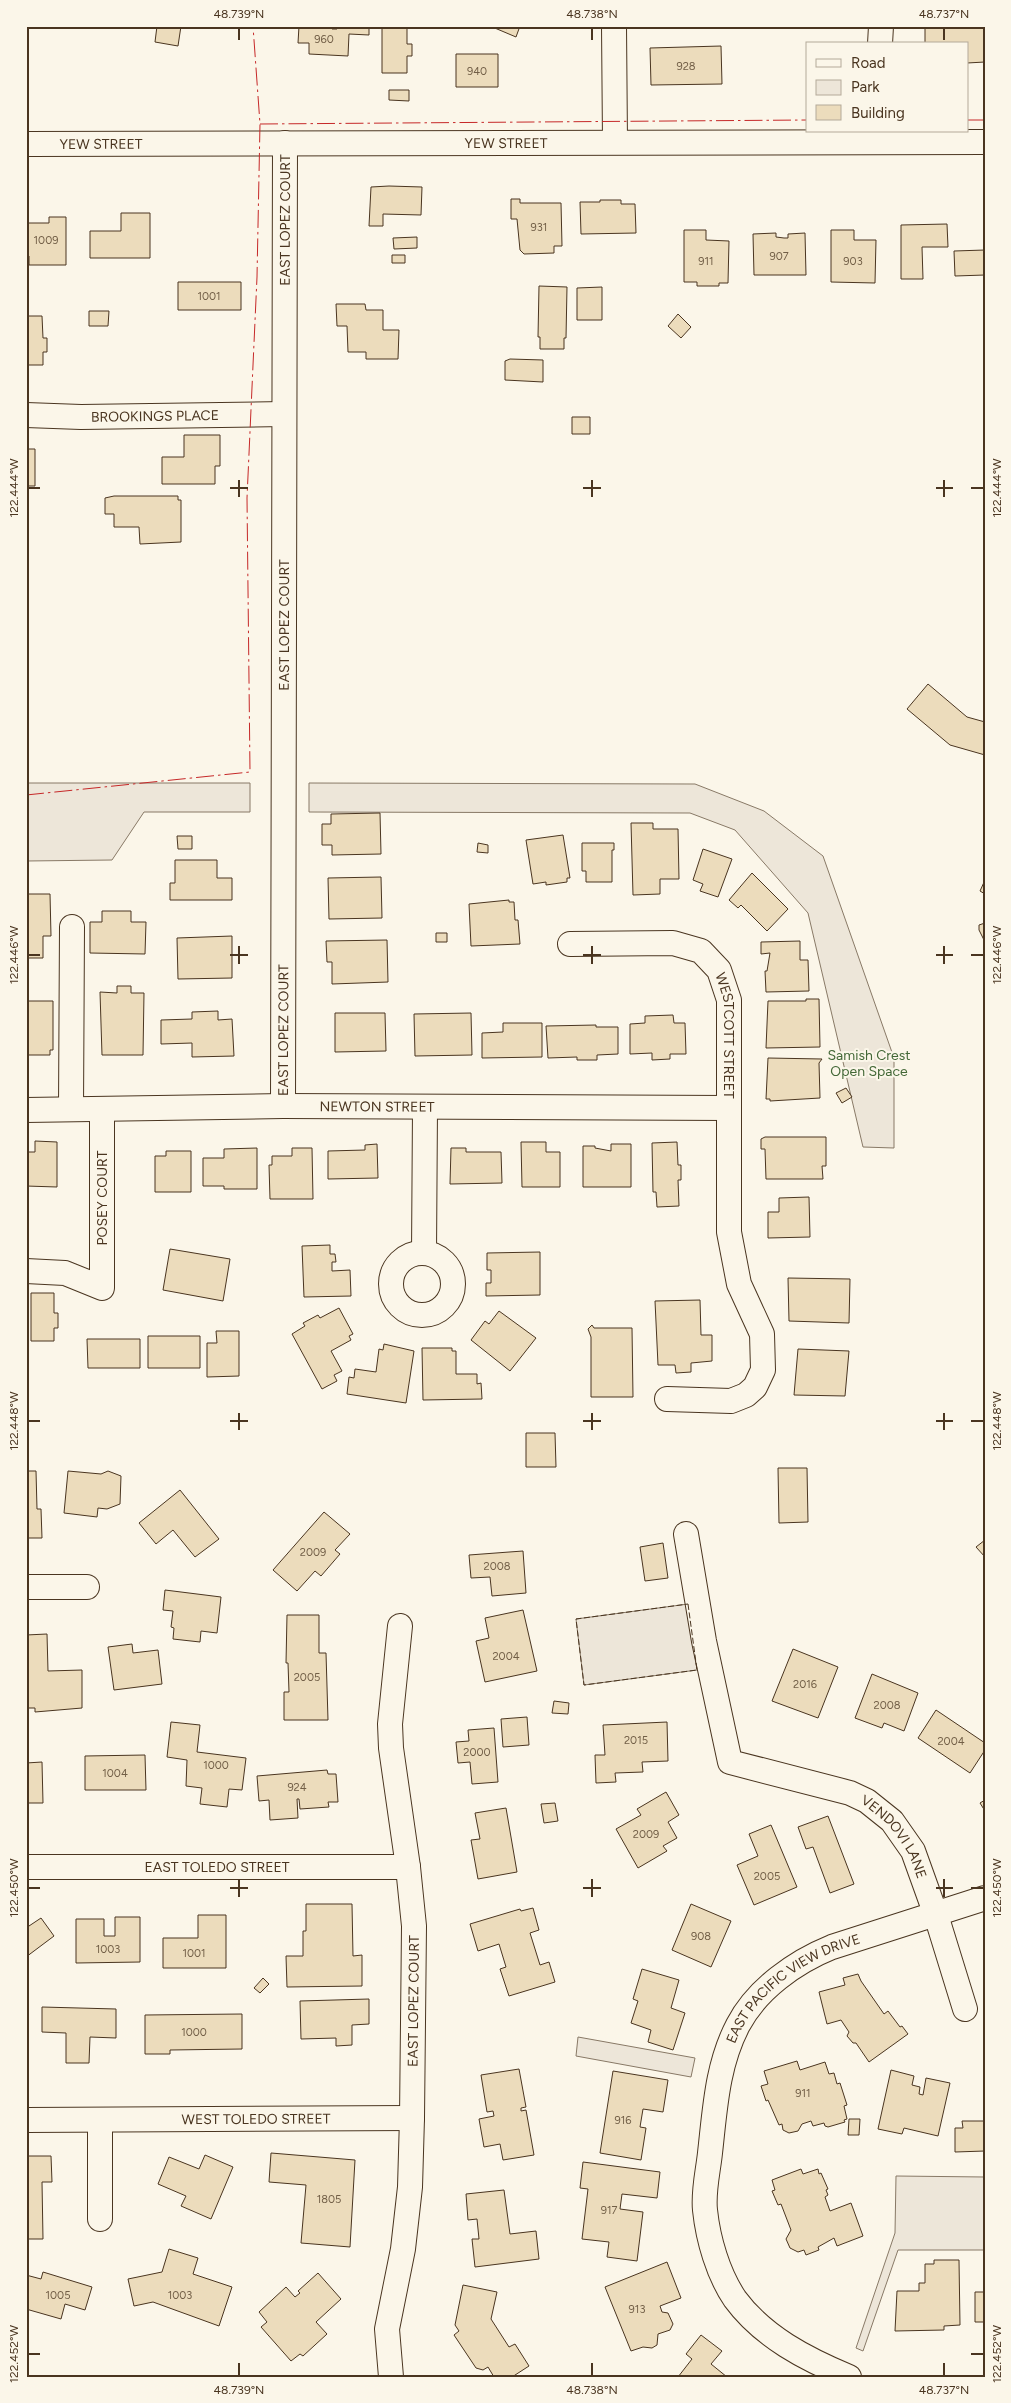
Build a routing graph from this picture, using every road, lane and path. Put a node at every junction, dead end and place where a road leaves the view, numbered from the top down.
1 (614, 26) edge
2 (880, 26) edge
3 (880, 42) edge
4 (871, 136) edge
5 (615, 142) junction
6 (985, 142) edge
7 (285, 143) junction
8 (26, 144) edge
9 (284, 414) junction
10 (26, 415) edge
11 (72, 927) dead end
12 (570, 944) dead end
13 (283, 1106) junction
14 (425, 1108) junction
15 (728, 1108) junction
16 (71, 1109) junction
17 (102, 1109) junction
18 (26, 1110) edge
19 (424, 1253) dead end
20 (26, 1271) edge
21 (667, 1399) dead end
22 (686, 1534) dead end
23 (26, 1587) edge
24 (87, 1587) dead end
25 (400, 1626) dead end
26 (26, 1867) edge
27 (408, 1867) junction
28 (985, 1898) edge
29 (936, 1915) junction
30 (965, 2009) dead end
31 (412, 2118) junction
32 (26, 2120) edge
33 (100, 2120) junction
34 (100, 2219) dead end
35 (391, 2377) edge
36 (849, 2377) edge

1 - 5 street
2 - 3 street
4 - 5 street, YEW STREET
4 - 6 street, YEW STREET
5 - 7 street, YEW STREET
7 - 8 street, YEW STREET
7 - 9 street, EAST LOPEZ COURT
9 - 10 street, BROOKINGS PLACE
9 - 13 street, EAST LOPEZ COURT
11 - 16 street
12 - 15 street, WESTCOTT STREET
13 - 14 street, NEWTON STREET
13 - 17 street, NEWTON STREET
14 - 15 street, NEWTON STREET
14 - 19 street
15 - 21 street, WESTCOTT STREET
16 - 17 street, NEWTON STREET
16 - 18 street, NEWTON STREET
17 - 20 street, POSEY COURT
22 - 29 street, VENDOVI LANE
23 - 24 street
25 - 27 street, EAST LOPEZ COURT
26 - 27 street, EAST TOLEDO STREET
27 - 31 street, EAST LOPEZ COURT
28 - 29 street, EAST PACIFIC VIEW DRIVE
29 - 30 street, VENDOVI LANE
29 - 36 street, EAST PACIFIC VIEW DRIVE
31 - 33 street, WEST TOLEDO STREET
31 - 35 street, EAST LOPEZ COURT
32 - 33 street, WEST TOLEDO STREET
33 - 34 street

